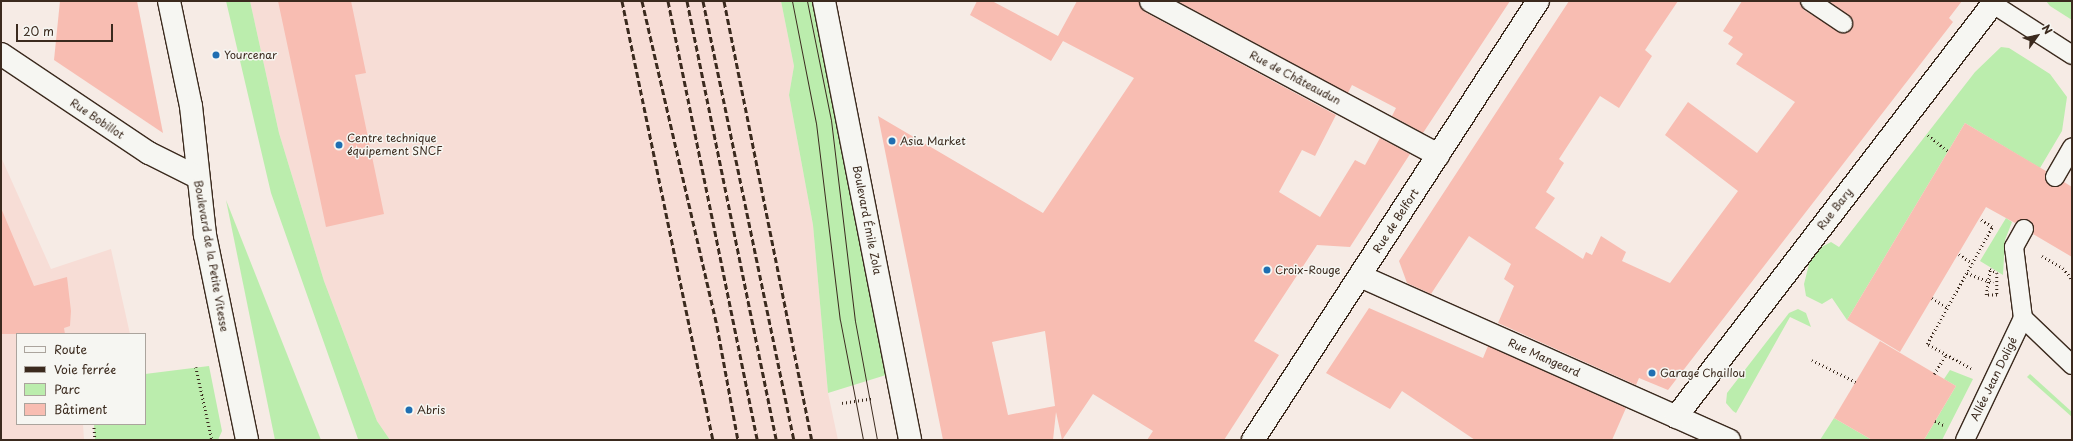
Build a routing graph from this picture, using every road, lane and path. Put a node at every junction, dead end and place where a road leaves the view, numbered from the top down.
1 (169, 1) edge
2 (824, 1) edge
3 (1151, 1) edge
4 (1538, 1) edge
5 (1810, 1) edge
6 (1994, 3) edge
7 (1843, 23) dead end
8 (1, 54) edge
9 (2072, 55) edge
10 (2072, 147) edge
11 (1438, 155) junction
12 (197, 177) junction
13 (2055, 177) dead end
14 (1979, 219) dead end
15 (2021, 235) joint
16 (1959, 254) dead end
17 (1972, 262) junction
18 (1966, 273) junction
19 (1360, 276) junction
20 (2072, 279) edge
21 (1988, 282) dead end
22 (1932, 298) dead end
23 (1948, 308) junction
24 (2023, 318) junction
25 (1946, 355) junction
26 (1812, 360) dead end
27 (2072, 365) edge
28 (196, 367) dead end
29 (1934, 374) dead end
30 (1993, 381) junction
31 (1856, 382) dead end
32 (1676, 417) junction
33 (94, 425) edge
34 (95, 440) edge
35 (212, 440) edge
36 (247, 440) edge
37 (910, 440) edge
38 (1253, 440) edge
39 (1729, 440) edge
40 (1964, 440) edge

1 - 12 street, Boulevard de la Petite Vitesse
2 - 37 street, Boulevard Émile Zola
3 - 11 street, Rue de Châteaudun
4 - 11 street, Rue de Belfort
5 - 7 lane
6 - 9 lane
6 - 32 street, Rue Bary
8 - 12 street, Rue Bobillot
10 - 13 lane
11 - 19 street, Rue de Belfort
12 - 36 street, Boulevard de la Petite Vitesse
14 - 17 path
15 - 20 path
15 - 24 lane
16 - 17 path
17 - 18 path
18 - 21 path
18 - 23 path
19 - 32 street, Rue Mangeard
19 - 38 street, Rue de Belfort
22 - 23 path
23 - 25 path
24 - 27 lane
24 - 30 lane, Allée Jean Doligé
25 - 29 path
25 - 30 path
26 - 31 path
28 - 35 path
30 - 40 lane, Allée Jean Doligé
32 - 39 street, Rue Mangeard
33 - 34 path

